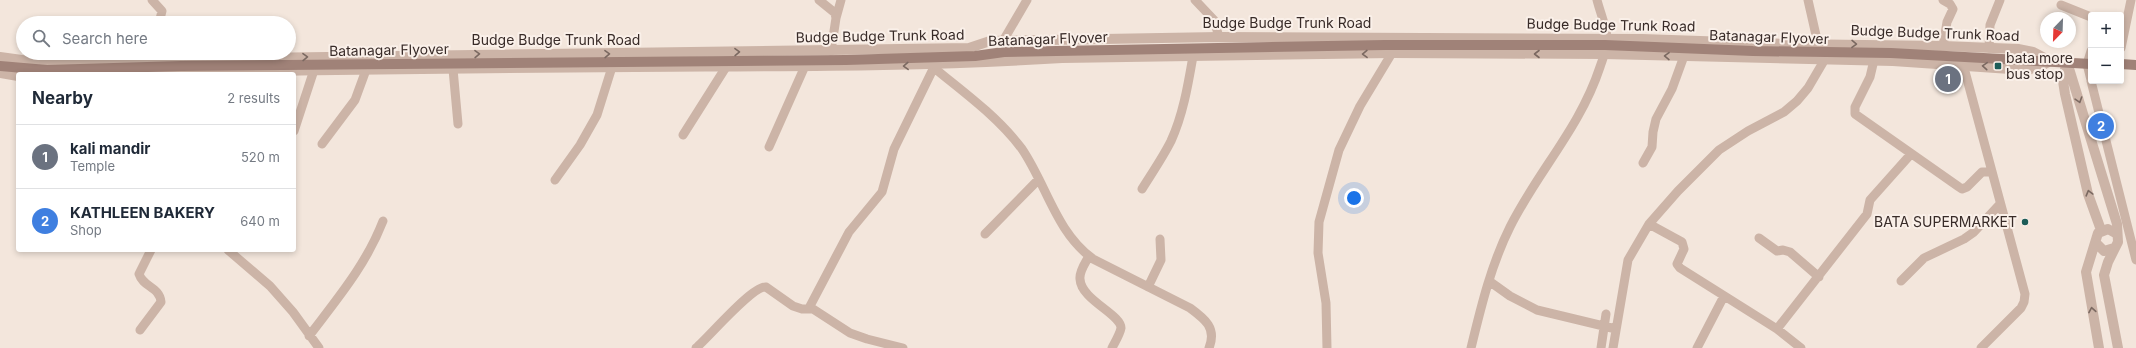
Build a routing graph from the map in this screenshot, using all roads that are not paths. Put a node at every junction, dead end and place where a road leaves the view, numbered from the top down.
1 (152, 0) edge
2 (819, 0) edge
3 (841, 0) edge
4 (1027, 0) edge
5 (1195, 0) edge
6 (1596, 0) edge
7 (1808, 0) edge
8 (1943, 0) edge
9 (2000, 0) edge
10 (2130, 0) edge
11 (2061, 5) dead end
12 (160, 16) edge
13 (2088, 16) edge
14 (836, 18) junction
15 (2124, 32) edge
16 (1219, 36) junction
17 (1607, 38) junction
18 (1002, 41) junction
19 (1816, 44) junction
20 (1943, 46) junction
21 (1989, 48) junction
22 (936, 49) junction
23 (831, 51) junction
24 (1392, 53) junction
25 (1604, 54) junction
26 (296, 55) edge
27 (1193, 56) junction
28 (1684, 56) junction
29 (0, 57) edge
30 (16, 59) edge
31 (1821, 59) junction
32 (27, 60) edge
33 (58, 60) edge
34 (1874, 60) junction
35 (2050, 61) junction
36 (2067, 62) junction
37 (1963, 64) junction
38 (2088, 64) edge
39 (2124, 64) edge
40 (2136, 65) edge
41 (0, 66) edge
42 (805, 66) junction
43 (612, 67) junction
44 (726, 67) junction
45 (935, 67) junction
46 (453, 69) junction
47 (314, 70) junction
48 (366, 70) junction
49 (214, 72) edge
50 (0, 73) edge
51 (16, 76) edge
52 (2092, 84) edge
53 (458, 124) dead end
54 (296, 125) edge
55 (683, 135) dead end
56 (322, 144) dead end
57 (769, 147) dead end
58 (1911, 154) junction
59 (1643, 163) dead end
60 (1992, 172) junction
61 (1039, 179) junction
62 (555, 180) dead end
63 (1142, 189) dead end
64 (2000, 204) junction
65 (383, 222) dead end
66 (1649, 224) junction
67 (2101, 230) junction
68 (985, 234) dead end
69 (2117, 234) junction
70 (1759, 238) dead end
71 (1160, 239) dead end
72 (2096, 243) junction
73 (2114, 248) junction
74 (150, 252) edge
75 (230, 252) edge
76 (1090, 256) junction
77 (2136, 260) edge
78 (1818, 277) junction
79 (1489, 281) junction
80 (1901, 281) dead end
81 (1148, 287) junction
82 (1724, 296) junction
83 (809, 308) junction
84 (1606, 314) dead end
85 (1604, 327) junction
86 (1616, 329) junction
87 (1777, 329) junction
88 (140, 330) dead end
89 (309, 336) junction
90 (1790, 344) edge
91 (319, 348) edge
92 (696, 348) edge
93 (903, 348) edge
94 (1112, 348) edge
95 (1209, 348) edge
96 (1327, 348) edge
97 (1471, 348) edge
98 (1601, 348) edge
99 (1613, 348) edge
100 (1697, 348) edge
101 (1801, 348) edge
102 (1980, 348) edge
103 (2099, 348) edge
104 (2118, 348) edge

1 - 12 street
2 - 14 street
3 - 14 street
4 - 18 street
5 - 16 street
6 - 17 street
7 - 19 street
8 - 20 street
9 - 21 street
10 - 15 street
11 - 13 street
14 - 23 street
16 - 17 street, Budge Budge Trunk Road
16 - 18 street, Budge Budge Trunk Road
17 - 19 street, Budge Budge Trunk Road
17 - 25 street
18 - 22 street, Budge Budge Trunk Road
19 -> 20 street, Budge Budge Trunk Road
20 - 21 street, Budge Budge Trunk Road
21 - 35 street, Budge Budge Trunk Road
22 - 23 street, Budge Budge Trunk Road
22 - 45 street
26 -> 23 street, Budge Budge Trunk Road
25 -> 24 street, Budge Budge Trunk Road
24 -> 27 street, Budge Budge Trunk Road
24 - 96 street
28 -> 25 street, Budge Budge Trunk Road
25 - 79 street
27 - 45 street, Budge Budge Trunk Road
27 - 63 street
28 - 31 street, Budge Budge Trunk Road
28 - 59 street
29 - 30 street, Budge Budge Trunk Road
31 - 34 street, Budge Budge Trunk Road
31 - 66 street
32 - 33 street, Budge Budge Trunk Road
34 - 37 street, Budge Budge Trunk Road
34 - 58 street
35 - 36 main road, Batanagar Flyover
35 -> 37 street, Budge Budge Trunk Road
35 - 41 main road, Batanagar Flyover
36 - 38 main road
67 -> 36 street
36 -> 69 street
37 - 60 street
39 - 40 main road
42 - 44 street, Budge Budge Trunk Road
45 -> 42 street, Budge Budge Trunk Road
42 - 57 street
43 - 44 street, Budge Budge Trunk Road
43 - 46 street, Budge Budge Trunk Road
43 - 62 street
44 - 55 street
45 - 61 street
45 - 83 street
46 - 48 street, Budge Budge Trunk Road
46 - 53 street
47 - 48 street, Budge Budge Trunk Road
47 - 49 street, Budge Budge Trunk Road
47 - 54 street
48 - 56 street
50 - 51 street
52 - 77 street
58 - 60 street
58 - 78 street
60 - 64 street
61 - 68 street
61 - 76 street
64 - 80 street
64 - 102 street
65 - 89 street
66 - 82 street
66 - 86 street
67 - 69 street
67 - 72 street
69 - 73 street
70 - 78 street
71 - 81 street
72 - 73 street
103 -> 72 street
73 - 104 street
74 - 88 street
75 - 89 street
76 - 81 street
76 - 94 street
78 - 87 street
79 - 85 street
79 - 97 street
81 - 95 street
82 - 87 street
82 - 100 street
83 - 92 street
83 - 93 street
84 - 85 street
85 - 86 street
85 - 98 street
86 - 99 street
87 - 90 street
89 - 91 street
90 - 101 street

